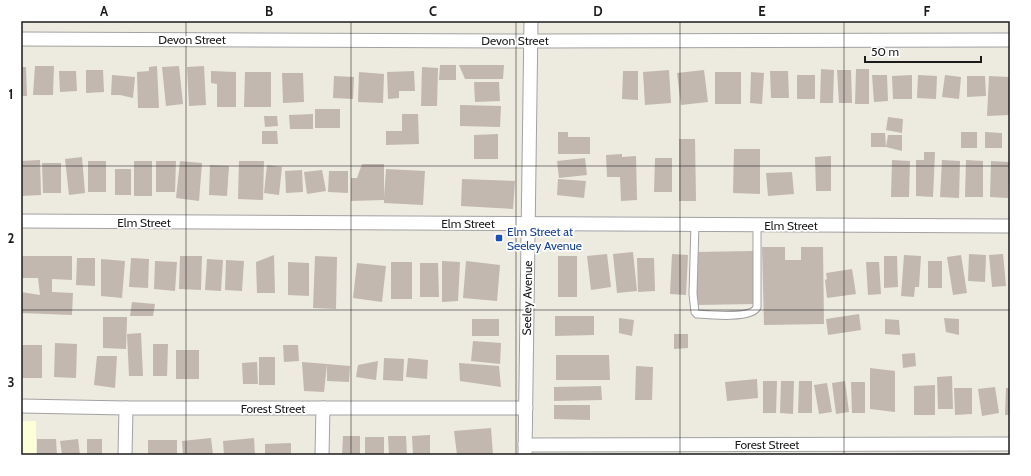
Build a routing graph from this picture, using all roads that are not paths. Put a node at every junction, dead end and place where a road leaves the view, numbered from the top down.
1 (531, 21) edge
2 (21, 39) edge
3 (1010, 40) edge
4 (531, 41) junction
5 (21, 221) edge
6 (528, 224) junction
7 (695, 224) junction
8 (757, 225) junction
9 (1010, 226) edge
10 (21, 406) edge
11 (126, 408) junction
12 (323, 408) junction
13 (526, 408) junction
14 (1010, 444) edge
15 (525, 450) edge
16 (740, 450) edge
17 (125, 455) edge
18 (322, 455) edge

1 - 4 street, Seeley Avenue
2 - 4 street, Devon Street
3 - 4 street, Devon Street
4 - 6 street, Seeley Avenue
5 - 6 street, Elm Street
6 - 7 street, Elm Street
6 - 13 street, Seeley Avenue
7 - 8 street, Elm Street
7 - 8 lane
8 - 9 street, Elm Street
10 - 11 street, Forest Street
11 - 12 street, Forest Street
11 - 17 street
12 - 13 street, Forest Street
12 - 18 street
13 - 15 street, Seeley Avenue
14 - 16 street, Forest Street
15 - 16 street, Forest Street

